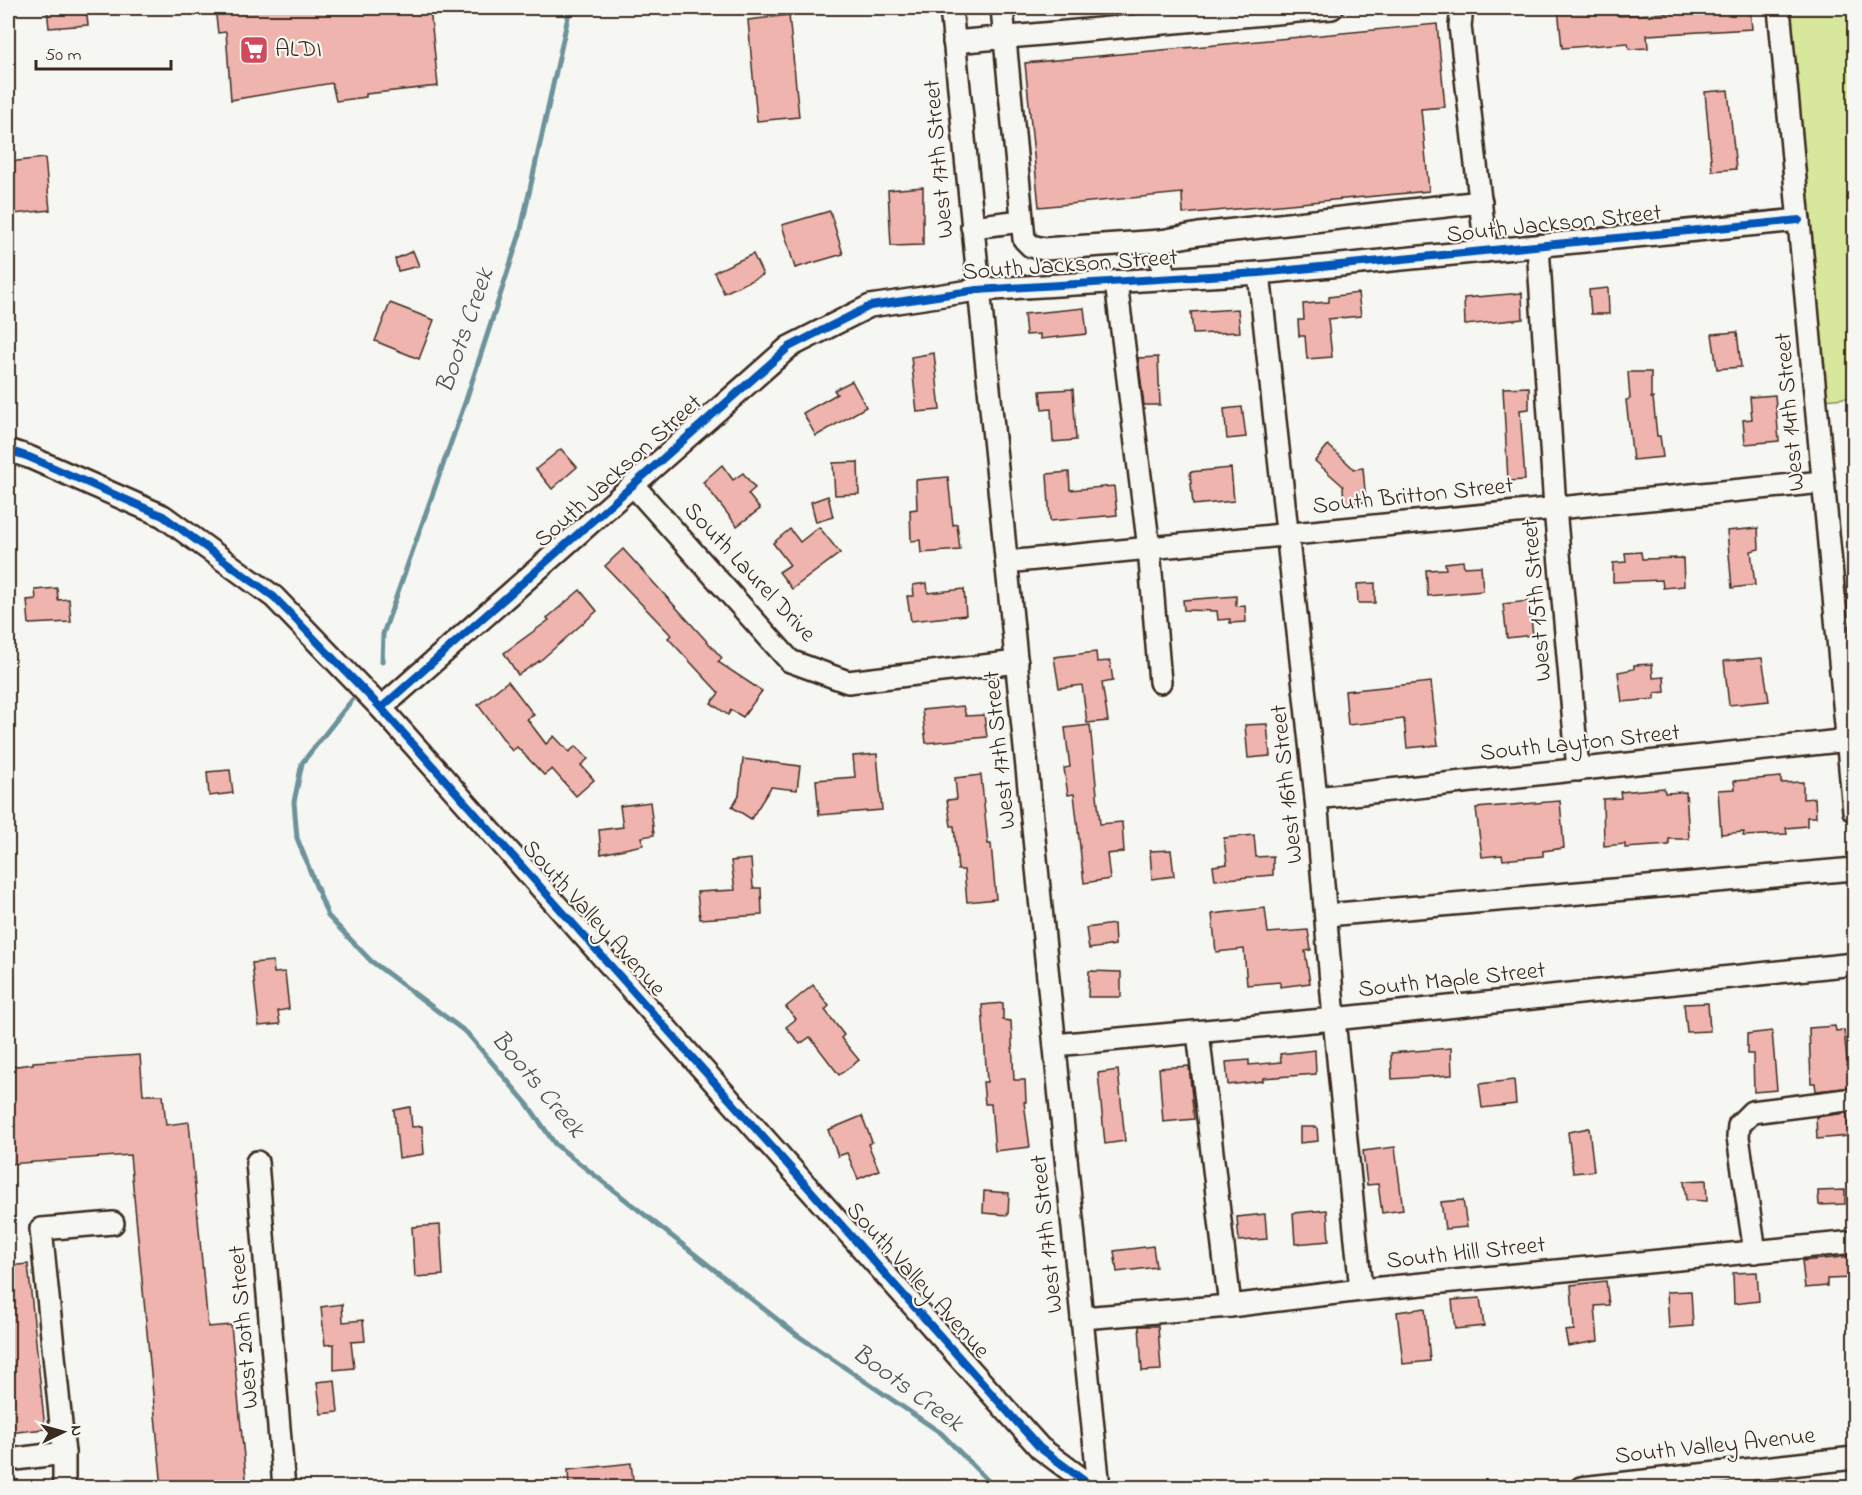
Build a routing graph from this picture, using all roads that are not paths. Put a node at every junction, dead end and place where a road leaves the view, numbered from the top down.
1 (951, 8) edge
2 (1002, 8) edge
3 (1332, 8) edge
4 (1462, 8) edge
5 (1779, 8) edge
6 (1005, 38) junction
7 (954, 42) junction
8 (1481, 202) junction
9 (1799, 220) junction
10 (1022, 221) junction
11 (972, 227) junction
12 (1161, 241) junction
13 (1538, 246) junction
14 (1486, 251) junction
15 (1258, 273) junction
16 (1163, 279) junction
17 (1116, 282) junction
18 (977, 290) junction
19 (8, 450) edge
20 (1823, 482) junction
21 (633, 485) junction
22 (1556, 508) junction
23 (1287, 535) junction
24 (1149, 549) junction
25 (1008, 562) junction
26 (1017, 662) junction
27 (1160, 682) dead end
28 (1849, 691) edge
29 (381, 708) junction
30 (1849, 740) junction
31 (1578, 770) junction
32 (1316, 798) junction
33 (1854, 811) edge
34 (1854, 869) edge
35 (1326, 915) junction
36 (1854, 964) edge
37 (1334, 1019) junction
38 (1198, 1032) junction
39 (1055, 1045) junction
40 (1854, 1099) edge
41 (257, 1162) dead end
42 (113, 1223) dead end
43 (1854, 1242) edge
44 (1755, 1252) junction
45 (1361, 1290) junction
46 (1230, 1306) junction
47 (1082, 1318) junction
48 (63, 1453) junction
49 (1854, 1458) edge
50 (8, 1460) edge
51 (64, 1488) edge
52 (284, 1488) edge
53 (1094, 1488) edge
54 (1099, 1488) edge
55 (1581, 1488) edge

1 - 7 street, West 17th Street
2 - 6 street
3 - 6 street
4 - 8 street
5 - 9 street, West 14th Street
6 - 7 street
6 - 10 street
7 - 11 street, West 17th Street
8 - 12 street
8 - 14 street
9 - 13 street, South Jackson Street
9 - 20 street, West 14th Street
10 - 11 street
10 - 12 street
11 - 18 street, West 17th Street
12 - 16 street
13 - 14 street, South Jackson Street
13 - 22 street, West 15th Street
14 - 15 street, South Jackson Street
15 - 16 street, South Jackson Street
15 - 23 street, West 16th Street
16 - 17 street, South Jackson Street
17 - 18 street, South Jackson Street
17 - 24 street
18 - 21 street, South Jackson Street
18 - 25 street, West 17th Street
19 - 29 street, South Valley Avenue
20 - 22 street, South Britton Street
20 - 28 street, West 14th Street
21 - 26 street, South Laurel Drive
21 - 29 street, South Jackson Street
22 - 23 street, South Britton Street
22 - 31 street, West 15th Street
23 - 24 street, South Britton Street
23 - 32 street, West 16th Street
24 - 25 street, South Britton Street
24 - 27 street
25 - 26 street, West 17th Street
26 - 39 street, West 17th Street
28 - 30 street, West 14th Street
29 - 53 street, South Valley Avenue
30 - 31 street, South Layton Street
30 - 33 street, West 14th Street
31 - 32 street, South Layton Street
32 - 35 street, West 16th Street
34 - 35 street
35 - 37 street, West 16th Street
36 - 37 street, South Maple Street
37 - 38 street, South Maple Street
37 - 45 street, West 16th Street
38 - 39 street, South Maple Street
38 - 46 street
39 - 47 street, West 17th Street
40 - 44 street
41 - 52 street, West 20th Street
42 - 48 street
43 - 44 street, South Hill Street
44 - 45 street, South Hill Street
45 - 46 street, South Hill Street
46 - 47 street, South Hill Street
47 - 54 street, West 17th Street
48 - 50 street
48 - 51 street
49 - 55 street, South Valley Avenue

